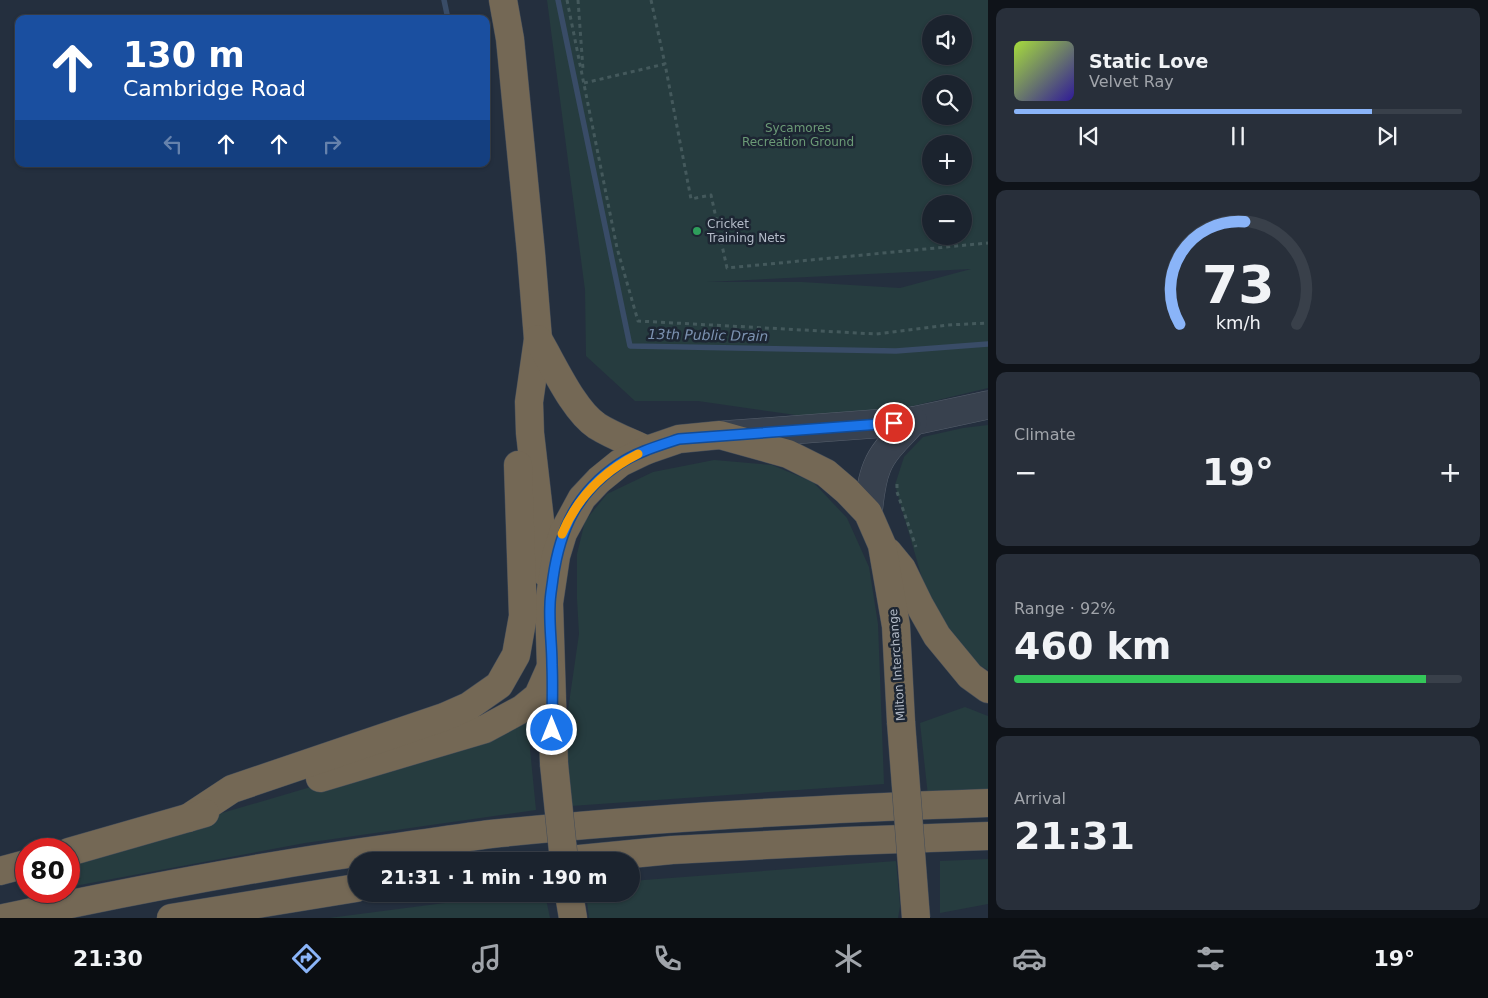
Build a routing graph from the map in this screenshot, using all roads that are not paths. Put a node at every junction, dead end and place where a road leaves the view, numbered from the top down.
1 (503, 0) edge
2 (538, 339) junction
3 (988, 405) edge
4 (913, 421) junction
5 (530, 433) junction
6 (720, 435) junction
7 (646, 450) junction
8 (868, 513) junction
9 (882, 545) junction
10 (550, 603) junction
11 (552, 665) junction
12 (988, 688) edge
13 (988, 803) edge
14 (188, 818) junction
15 (988, 836) edge
16 (80, 849) edge
17 (563, 852) edge
18 (640, 853) edge
19 (15, 867) edge
20 (0, 871) edge
21 (348, 889) edge
22 (570, 902) edge
23 (4, 918) edge
24 (171, 918) edge
25 (573, 918) edge
26 (916, 918) edge

1 - 2 highway
2 - 5 highway
2 - 7 highway
3 - 4 street
4 - 6 street
4 - 8 street
5 - 10 highway
5 - 14 highway
6 - 7 highway, Milton Interchange
6 - 8 highway, Milton Interchange
7 - 10 highway, Milton Interchange
8 - 9 highway, Milton Interchange
9 - 12 highway
9 - 26 highway, Milton Interchange, bridge
10 - 11 highway, Milton Interchange
11 - 14 highway
11 - 17 highway, Milton Interchange, bridge
13 - 23 highway
14 - 16 highway
15 - 18 highway
19 - 20 highway
21 - 24 highway
22 - 25 highway

